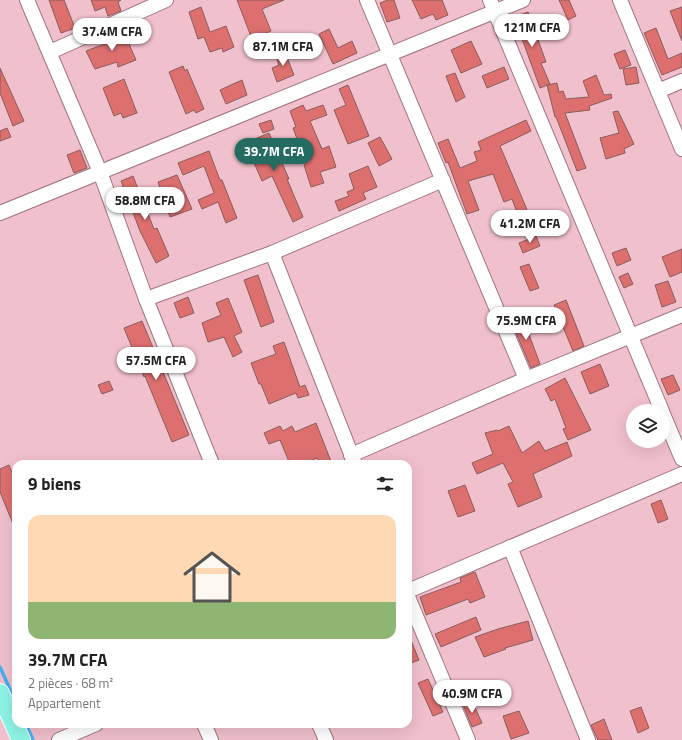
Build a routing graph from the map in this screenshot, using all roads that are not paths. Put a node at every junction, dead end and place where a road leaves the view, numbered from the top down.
1 (28, 0) edge
2 (367, 0) edge
3 (522, 0) edge
4 (620, 0) edge
5 (161, 1) edge
6 (492, 6) edge
7 (50, 52) junction
8 (390, 54) junction
9 (682, 81) edge
10 (658, 92) junction
11 (682, 149) edge
12 (100, 172) junction
13 (443, 180) junction
14 (0, 213) edge
15 (272, 253) junction
16 (146, 300) junction
17 (682, 316) edge
18 (630, 336) junction
19 (526, 379) junction
20 (659, 404) edge
21 (670, 431) edge
22 (353, 459) edge
23 (682, 459) edge
24 (210, 460) edge
25 (682, 474) edge
26 (510, 547) junction
27 (412, 589) edge
28 (412, 607) edge
29 (0, 692) edge
30 (12, 719) edge
31 (16, 728) edge
32 (87, 728) edge
33 (206, 728) edge
34 (321, 728) edge
35 (21, 740) edge
36 (59, 740) edge
37 (211, 740) edge
38 (326, 740) edge
39 (468, 740) edge
40 (588, 740) edge

1 - 7 street
2 - 8 street
3 - 6 street
4 - 10 street
5 - 7 street
6 - 8 street
6 - 18 street
7 - 12 street
8 - 12 street
8 - 13 street
9 - 10 street
10 - 11 street
12 - 14 street
12 - 16 street
13 - 15 street
13 - 19 street
15 - 16 street
15 - 22 street
16 - 24 street
17 - 18 street
18 - 19 street
18 - 20 street
19 - 22 street
21 - 23 street
25 - 26 street
26 - 27 street
26 - 40 street
28 - 39 street
29 - 30 main road
31 - 35 main road
32 - 36 street
33 - 37 street
34 - 38 street

